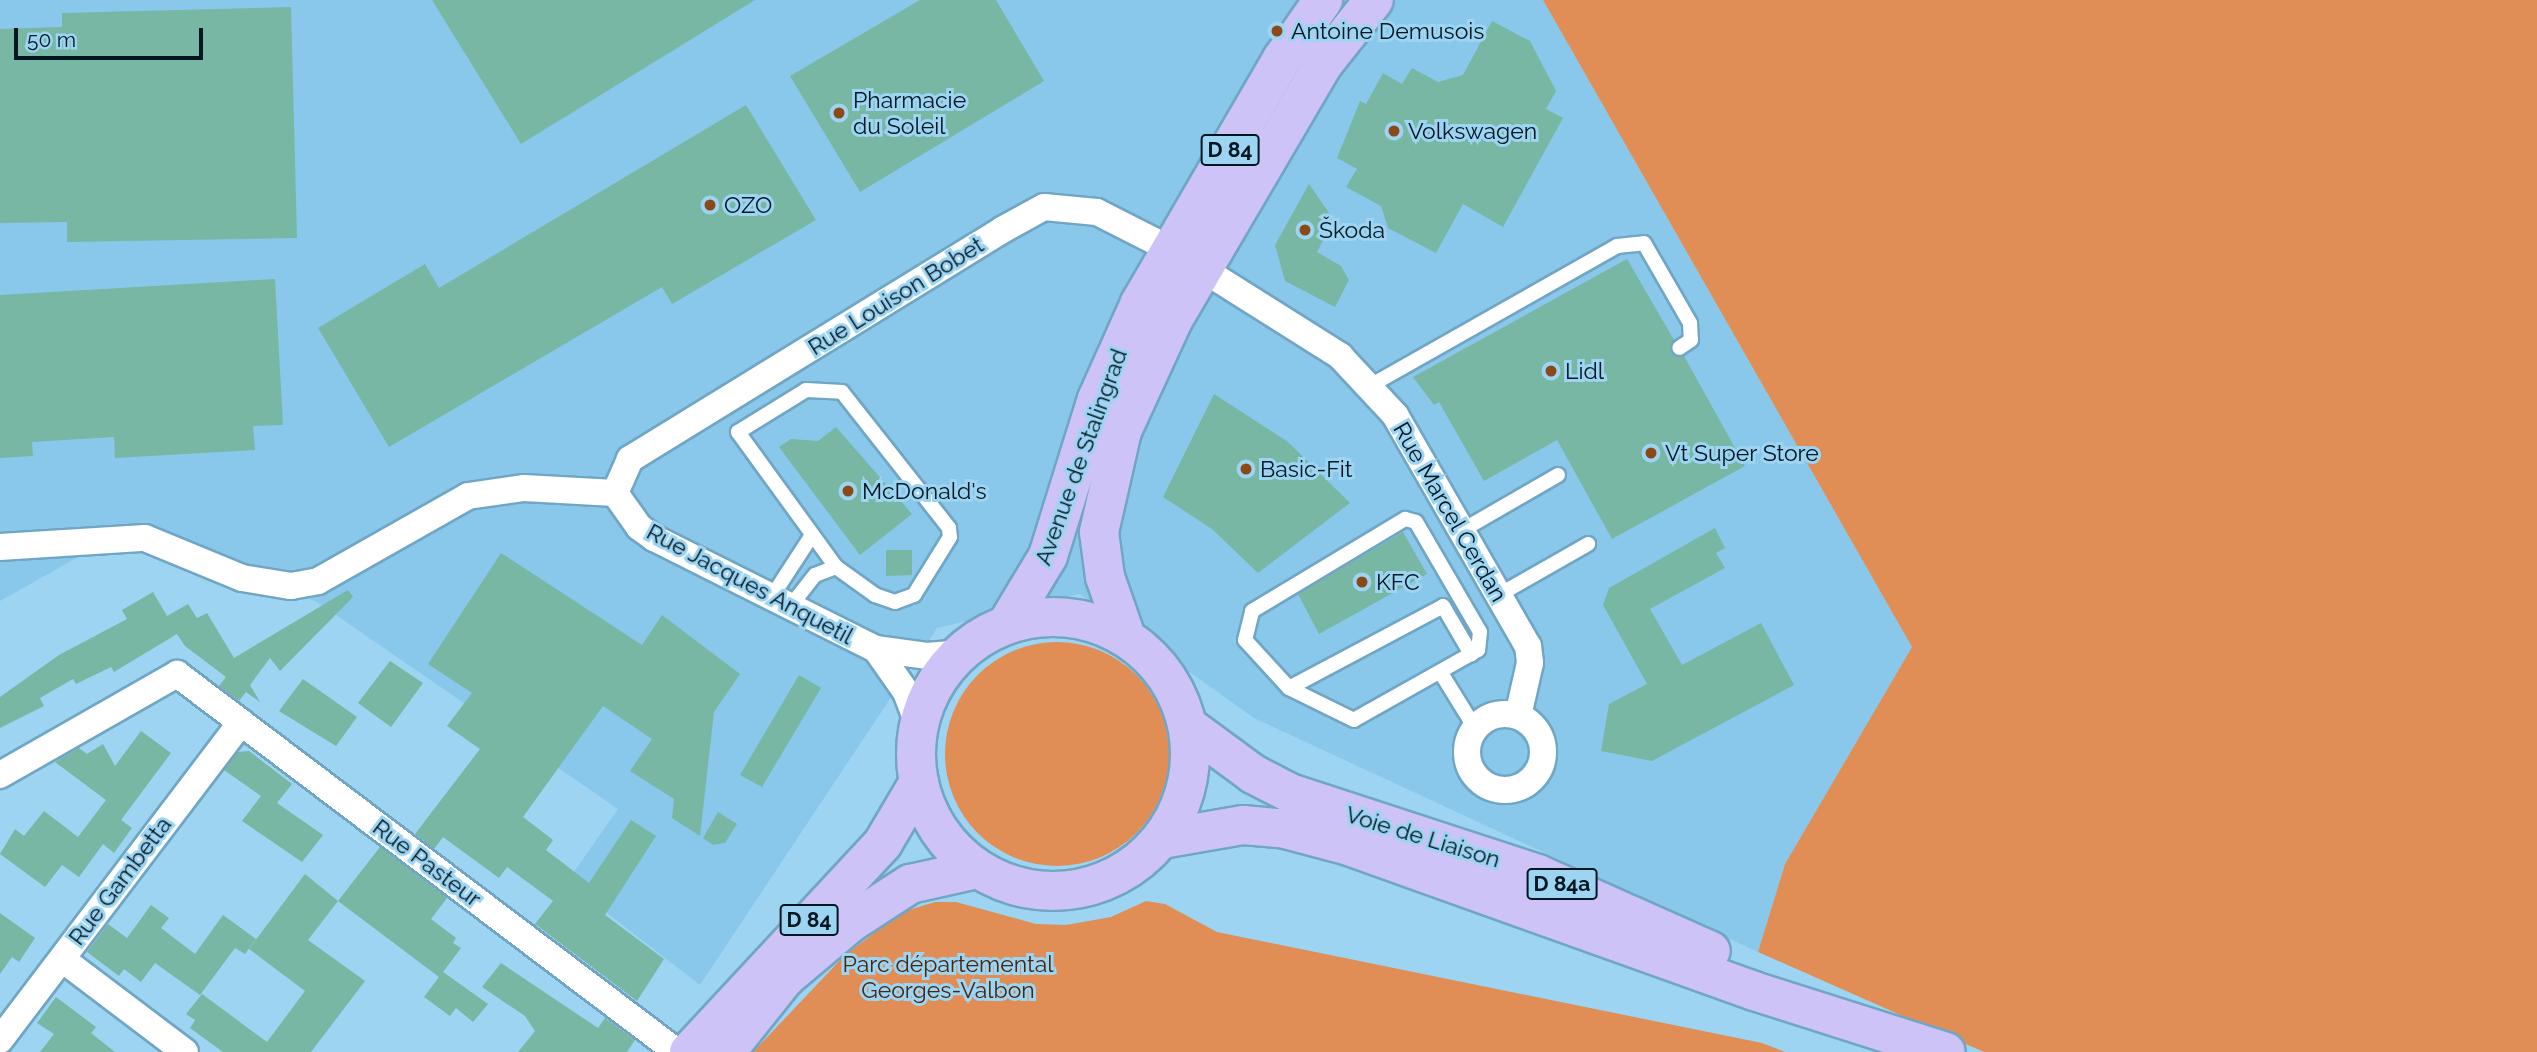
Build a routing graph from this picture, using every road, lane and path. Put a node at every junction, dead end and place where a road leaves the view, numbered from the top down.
1 (1323, 0) edge
2 (1374, 0) edge
3 (1172, 250) junction
4 (1203, 273) junction
5 (1679, 348) dead end
6 (1368, 387) junction
7 (1558, 475) dead end
8 (615, 493) junction
9 (1461, 531) junction
10 (812, 535) junction
11 (1588, 544) dead end
12 (0, 547) edge
13 (836, 567) junction
14 (1497, 596) junction
15 (780, 603) junction
16 (1007, 624) junction
17 (1126, 637) junction
18 (876, 649) junction
19 (960, 653) junction
20 (1471, 654) junction
21 (1441, 673) junction
22 (1289, 688) junction
23 (1518, 716) junction
24 (241, 722) junction
25 (919, 726) junction
26 (1188, 726) junction
27 (1475, 728) junction
28 (0, 775) edge
29 (919, 782) junction
30 (1162, 839) junction
31 (977, 869) junction
32 (62, 959) junction
33 (0, 1040) edge
34 (1942, 1051) edge
35 (186, 1052) edge
36 (677, 1052) edge
37 (689, 1052) edge
38 (726, 1052) edge

1 - 3 main road, Avenue de Stalingrad / D 84
2 - 4 main road, Avenue de Stalingrad / D 84
3 - 4 street, Rue Louison Bobet
3 - 8 street, Rue Louison Bobet
3 - 16 main road, Avenue de Stalingrad / D 84
4 - 6 street, Rue Marcel Cerdan
4 - 17 main road, Avenue de Stalingrad / D 84
5 - 6 lane
6 - 9 street, Rue Marcel Cerdan
7 - 9 lane
8 - 12 street
8 - 15 street, Rue Jacques Anquetil
9 - 14 street, Rue Marcel Cerdan
10 - 13 lane
10 - 13 lane
10 - 15 lane
11 - 14 lane
13 - 15 lane
14 - 23 street, Rue Marcel Cerdan
15 - 18 street, Rue Jacques Anquetil
16 - 17 main road
16 - 19 main road
17 - 26 main road
18 - 19 street, Rue Jacques Anquetil
18 - 25 street, Rue Jacques Anquetil
19 - 25 main road
20 - 21 lane
20 - 22 lane
20 - 22 lane
21 - 22 lane
21 - 27 lane
23 - 27 street
23 - 27 street
24 - 28 street, Rue Pasteur
24 - 32 street, Rue Gambetta
24 - 36 street, Rue Pasteur
25 - 29 main road
26 - 30 main road
26 - 34 main road, Voie de Liaison / D 84a
29 - 31 main road
29 - 37 main road, D 84
30 - 31 main road
30 - 34 main road, Voie de Liaison / D 84A
31 - 38 main road, D 84
32 - 33 street, Rue Gambetta
32 - 35 street

